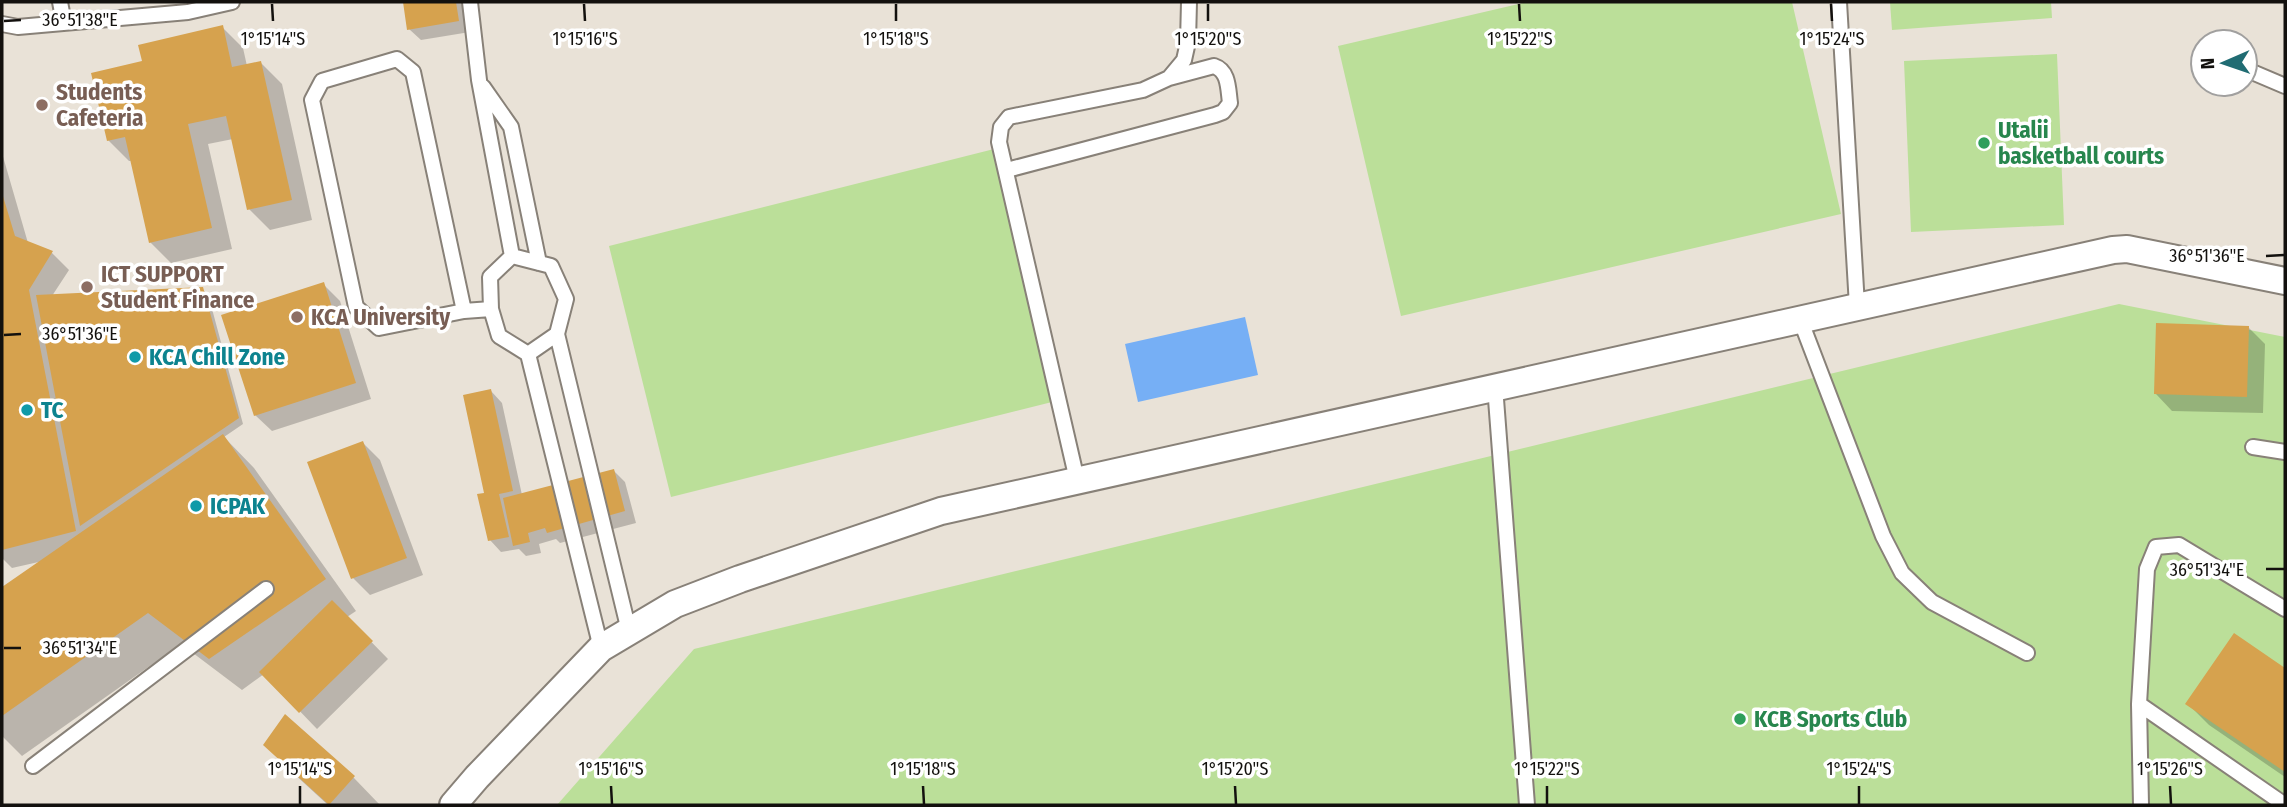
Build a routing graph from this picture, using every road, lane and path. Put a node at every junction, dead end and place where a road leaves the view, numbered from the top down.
1 (60, 2) edge
2 (232, 2) edge
3 (470, 2) edge
4 (1189, 2) edge
5 (1839, 2) edge
6 (64, 23) junction
7 (2, 24) edge
8 (2259, 75) edge
9 (1169, 78) junction
10 (479, 80) junction
11 (2285, 86) edge
12 (1007, 170) junction
13 (512, 256) junction
14 (539, 263) junction
15 (2285, 281) edge
16 (1857, 306) junction
17 (491, 309) junction
18 (464, 311) junction
19 (1800, 319) junction
20 (557, 334) junction
21 (528, 354) junction
22 (1495, 386) junction
23 (2253, 447) dead end
24 (2285, 452) edge
25 (1077, 480) junction
26 (266, 589) dead end
27 (2285, 609) edge
28 (629, 631) junction
29 (601, 648) junction
30 (2027, 653) dead end
31 (2139, 704) junction
32 (33, 766) dead end
33 (453, 805) edge
34 (1527, 805) edge
35 (2141, 805) edge
36 (2285, 805) edge

1 - 6 lane
2 - 6 lane
3 - 10 lane
4 - 9 lane
5 - 16 lane
6 - 7 lane
8 - 11 lane
9 - 12 lane
9 - 12 lane
10 - 13 lane
10 - 14 lane
12 - 25 lane
13 - 14 lane
13 - 17 lane
14 - 20 lane
15 - 16 street
16 - 19 street
17 - 18 lane
17 - 21 lane
18 - 18 lane
19 - 22 street
19 - 30 lane
20 - 21 lane
20 - 28 lane
21 - 29 lane
22 - 25 street
22 - 34 lane
23 - 24 lane
25 - 28 street
26 - 32 lane
27 - 31 lane
28 - 29 street
29 - 33 street
31 - 35 lane
31 - 36 lane

